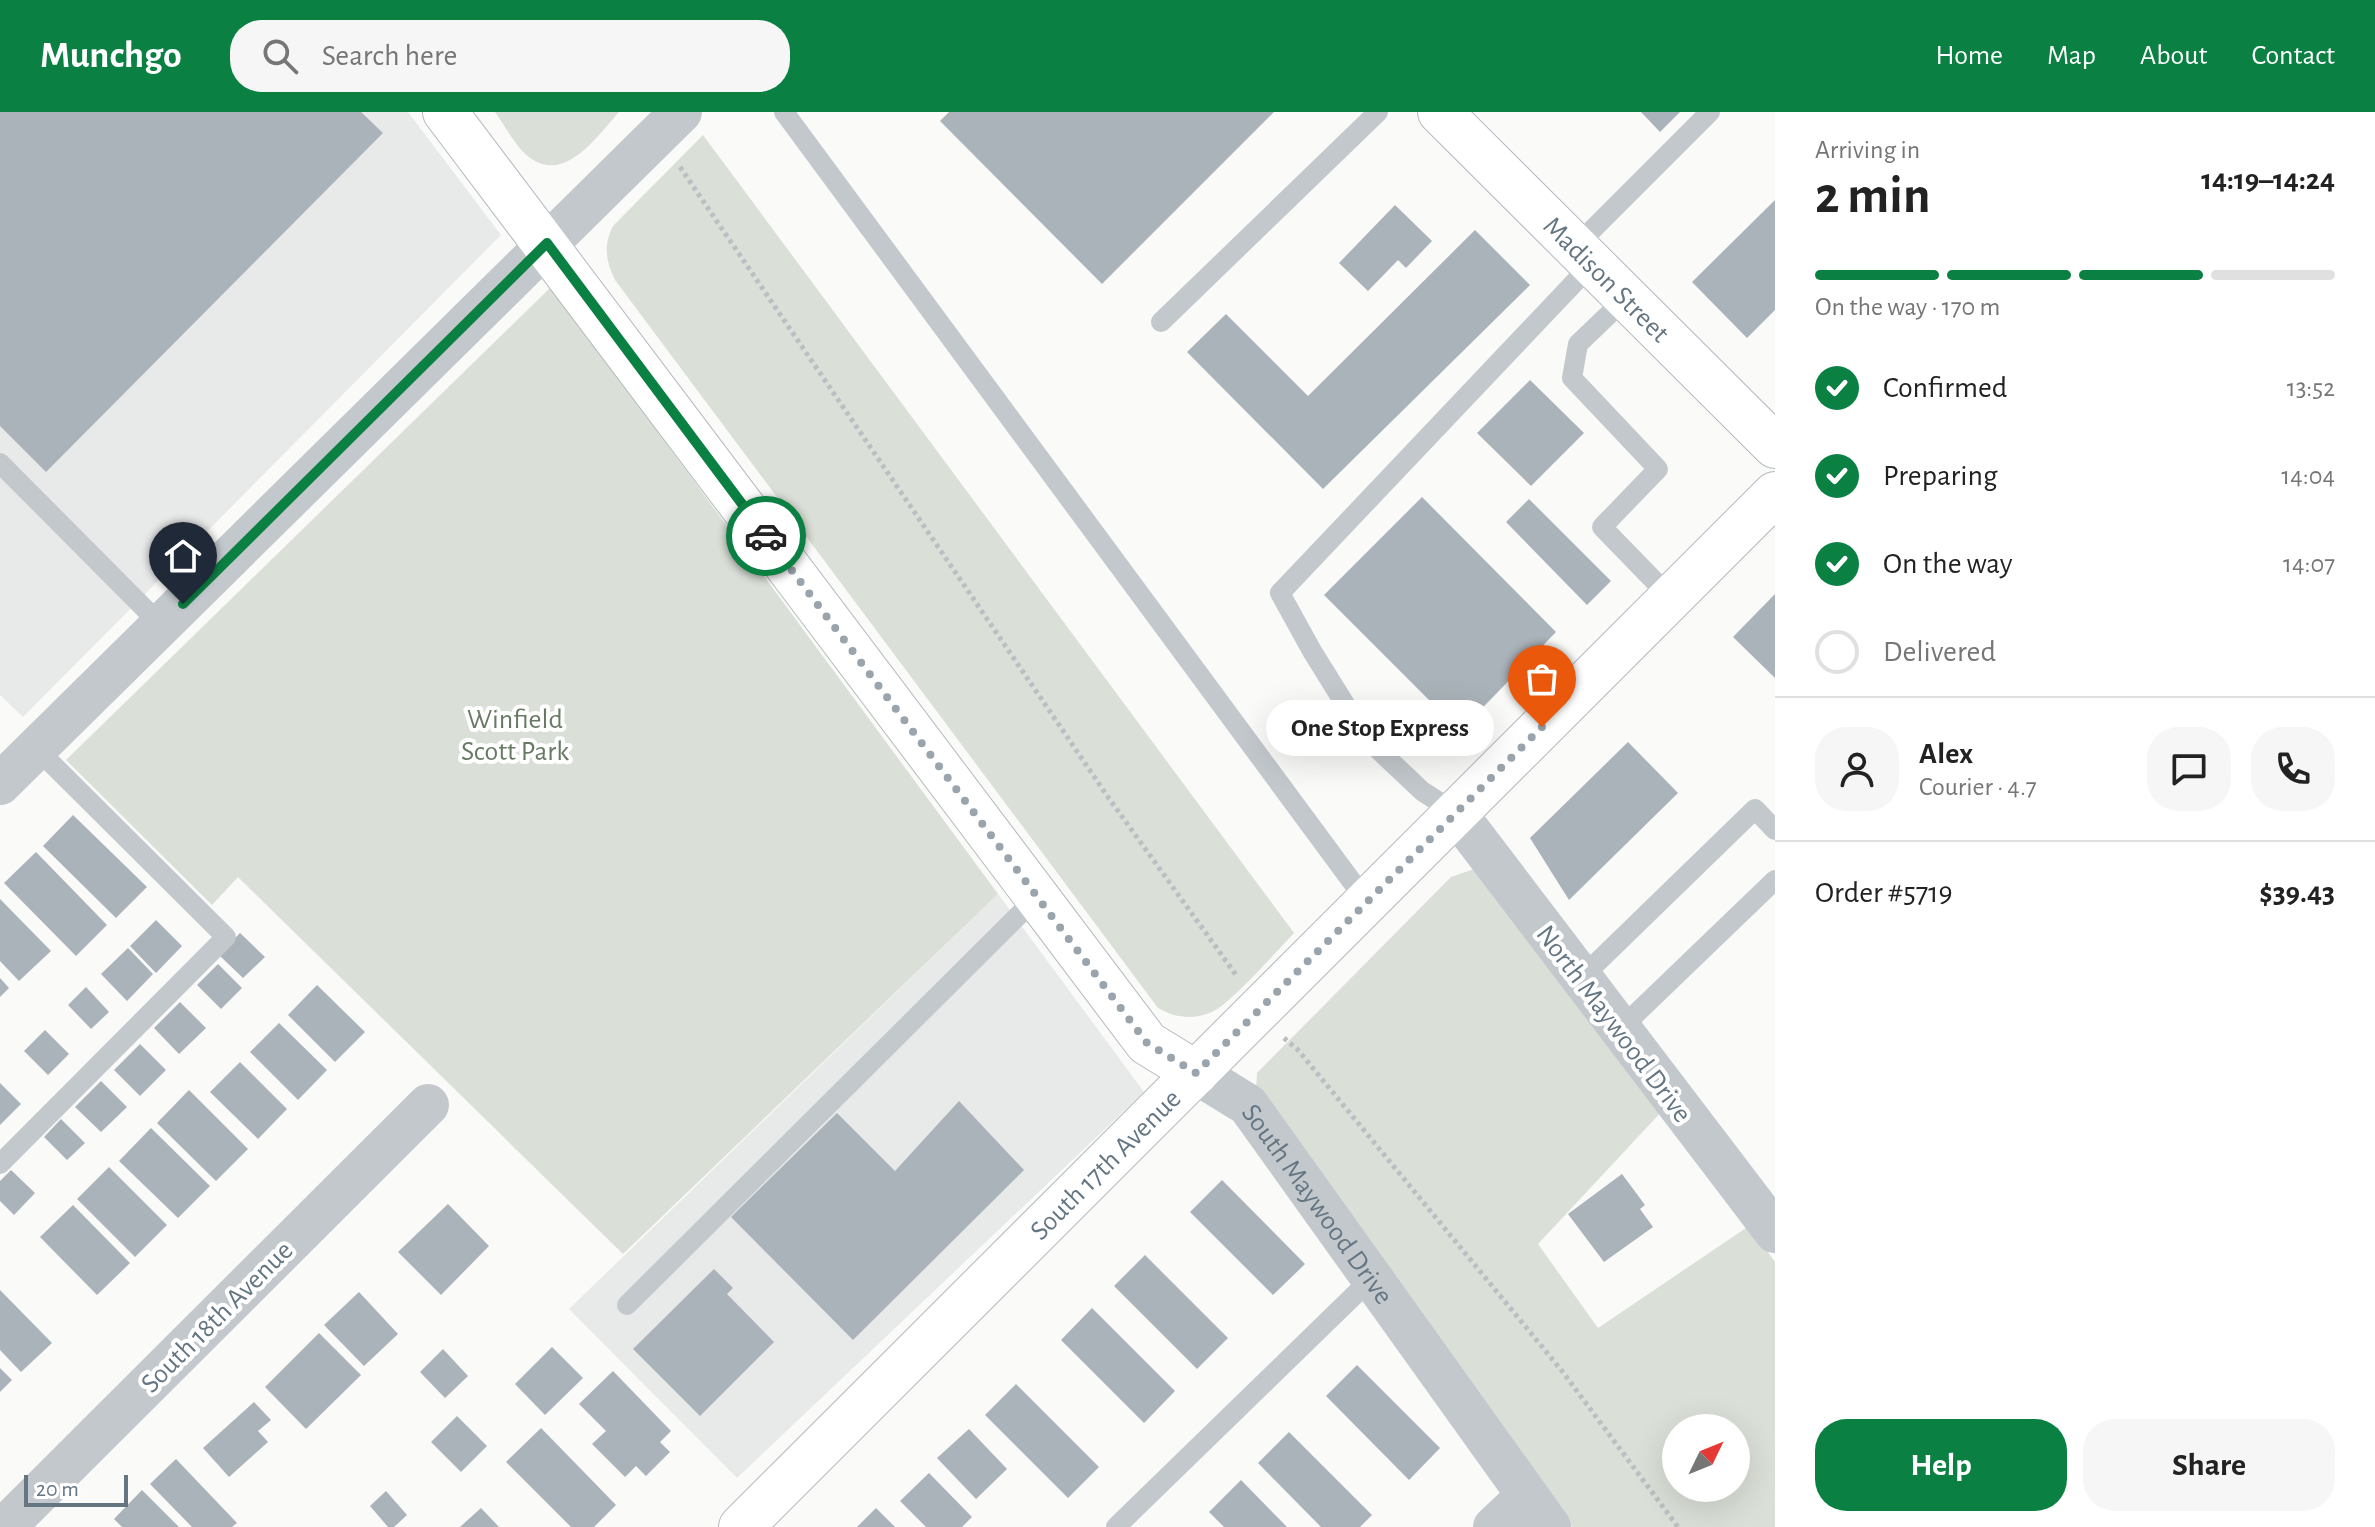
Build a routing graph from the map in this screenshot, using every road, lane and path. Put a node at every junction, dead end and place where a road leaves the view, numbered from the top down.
1 (445, 112) edge
2 (681, 112) edge
3 (784, 112) edge
4 (1378, 112) edge
5 (1440, 112) edge
6 (1710, 112) edge
7 (680, 167) dead end
8 (547, 243) junction
9 (1583, 255) junction
10 (1626, 298) junction
11 (1161, 322) dead end
12 (1769, 429) edge
13 (0, 463) edge
14 (1775, 494) edge
15 (1671, 598) junction
16 (161, 625) junction
17 (36, 748) junction
18 (0, 784) edge
19 (1456, 813) junction
20 (1775, 830) edge
21 (1775, 880) edge
22 (1037, 897) junction
23 (1367, 902) junction
24 (1236, 975) dead end
25 (1581, 978) junction
26 (1620, 1029) junction
27 (1287, 1042) dead end
28 (1196, 1073) junction
29 (428, 1105) dead end
30 (0, 1164) edge
31 (1775, 1232) edge
32 (1372, 1278) junction
33 (627, 1305) dead end
34 (1539, 1512) edge
35 (5, 1527) edge
36 (741, 1527) edge
37 (1116, 1527) edge
38 (1494, 1527) edge
39 (1678, 1527) edge

1 - 8 street, South Maywood Drive
2 - 8 street
3 - 23 lane
4 - 11 lane
5 - 9 street, Madison Street
6 - 9 lane
7 - 24 path
8 - 16 street
8 - 22 street, South Maywood Drive
9 - 10 street, Madison Street
9 - 19 lane
10 - 12 street, Madison Street
10 - 15 lane
13 - 16 lane
14 - 15 street, South 17th Avenue
15 - 19 street, South 17th Avenue
16 - 17 street
17 - 18 street
17 - 30 lane
19 - 23 street, South 17th Avenue
19 - 25 street, North Maywood Drive
20 - 25 lane
21 - 26 lane
22 - 28 street, South Maywood Drive
22 - 33 lane
23 - 28 street, South 17th Avenue
25 - 26 street, North Maywood Drive
26 - 31 street, North Maywood Drive
27 - 39 path
28 - 32 street, South Maywood Drive
28 - 36 street, South 17th Avenue
29 - 35 street, South 18th Avenue
32 - 34 street, South Maywood Drive
32 - 37 lane
34 - 38 street

